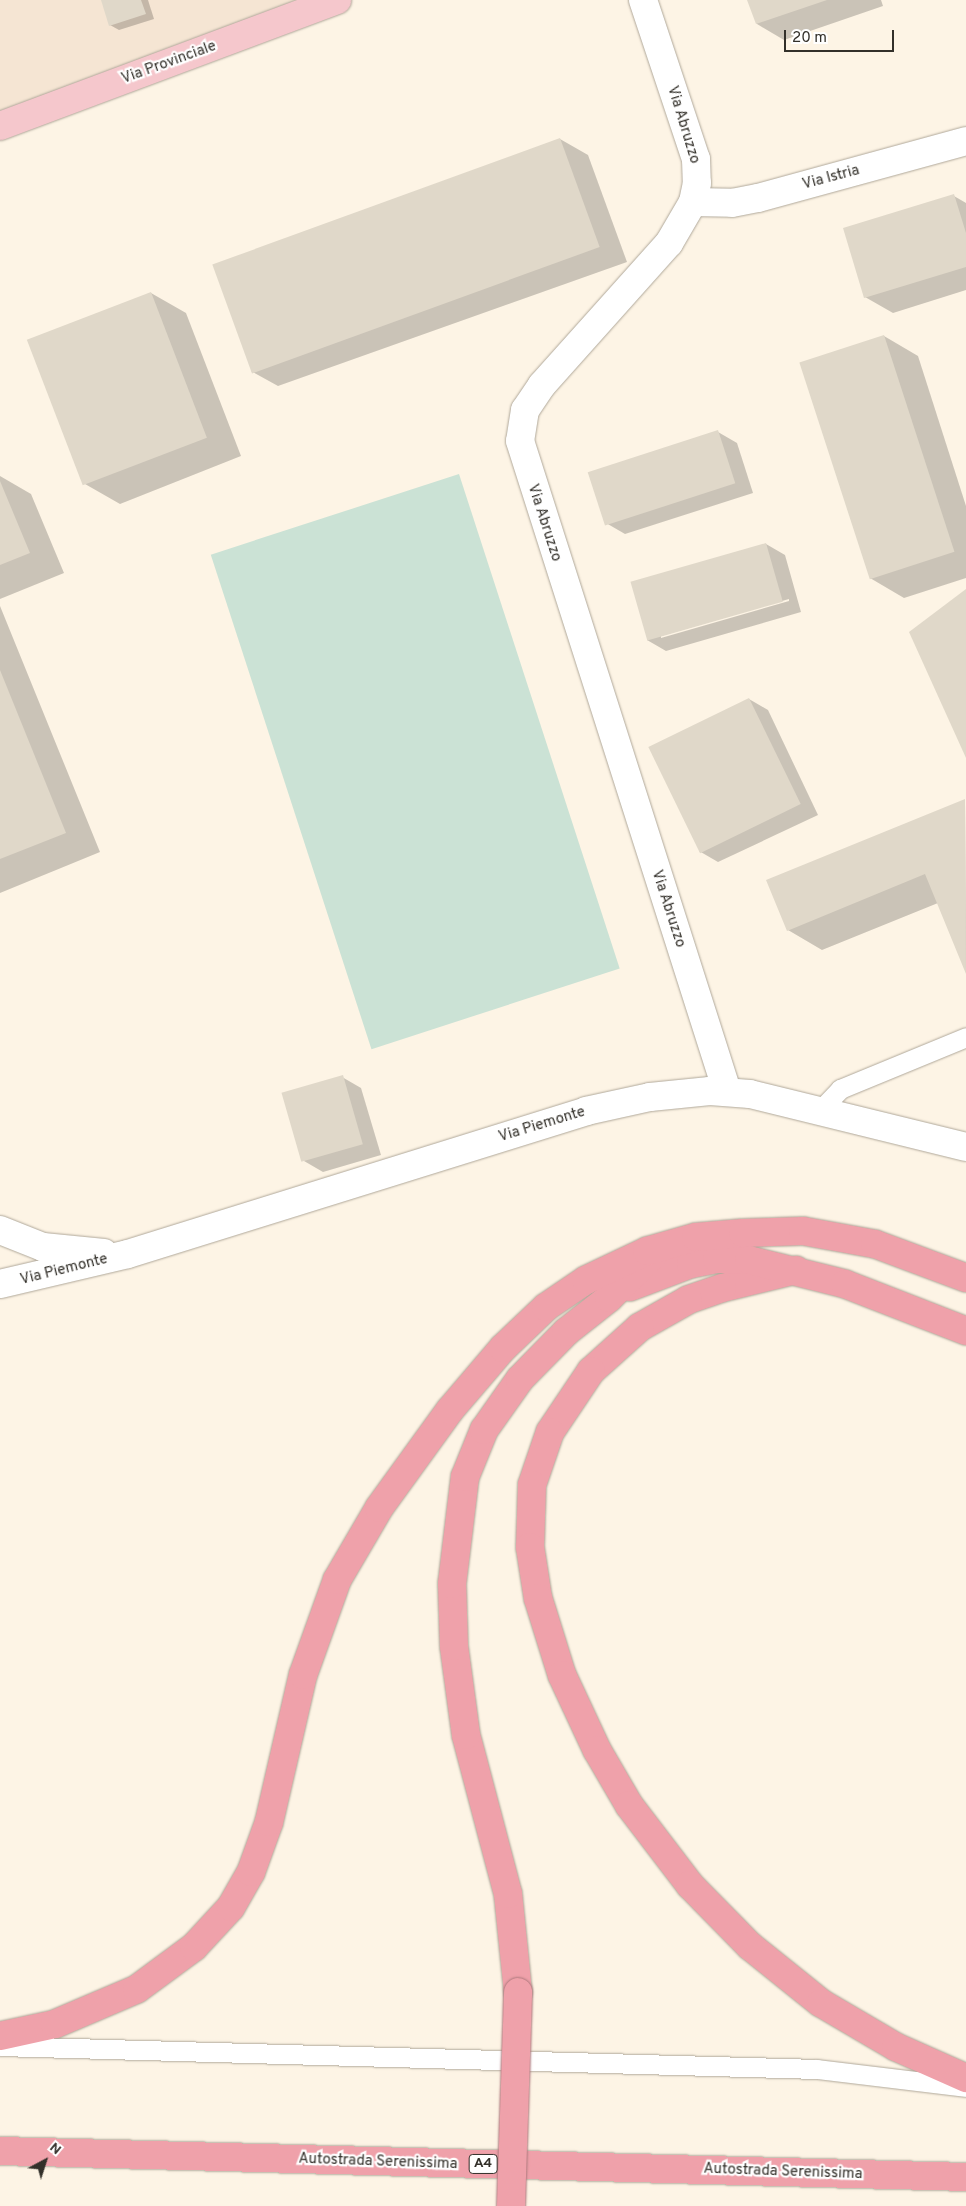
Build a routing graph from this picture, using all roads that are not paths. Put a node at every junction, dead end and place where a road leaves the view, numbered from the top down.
1 (337, 0) edge
2 (643, 0) edge
3 (0, 126) edge
4 (966, 141) edge
5 (693, 202) junction
6 (966, 1037) edge
7 (727, 1091) junction
8 (821, 1109) junction
9 (966, 1147) edge
10 (0, 1230) edge
11 (663, 1246) junction
12 (128, 1254) junction
13 (796, 1270) junction
14 (966, 1278) edge
15 (0, 1284) edge
16 (609, 1298) junction
17 (966, 1331) edge
18 (0, 2036) edge
19 (0, 2046) edge
20 (966, 2078) edge
21 (966, 2087) edge
22 (0, 2151) edge
23 (966, 2177) edge
24 (511, 2206) edge

1 - 3 main road, Via Provinciale
2 - 5 street, Via Abruzzo
4 - 5 street, Via Istria
5 - 7 street, Via Abruzzo
6 - 8 lane
7 - 8 street, Via Piemonte
7 - 12 street, Via Piemonte
8 - 9 street, Via Piemonte
10 - 12 street, Via Piemonte
11 - 14 highway
11 - 16 highway
11 - 18 highway
12 - 15 street, Via Piemonte
13 - 16 highway
13 - 17 highway
13 - 20 highway
16 - 24 highway, bridge
19 - 21 lane
22 - 23 highway, Autostrada Serenissima / A4

